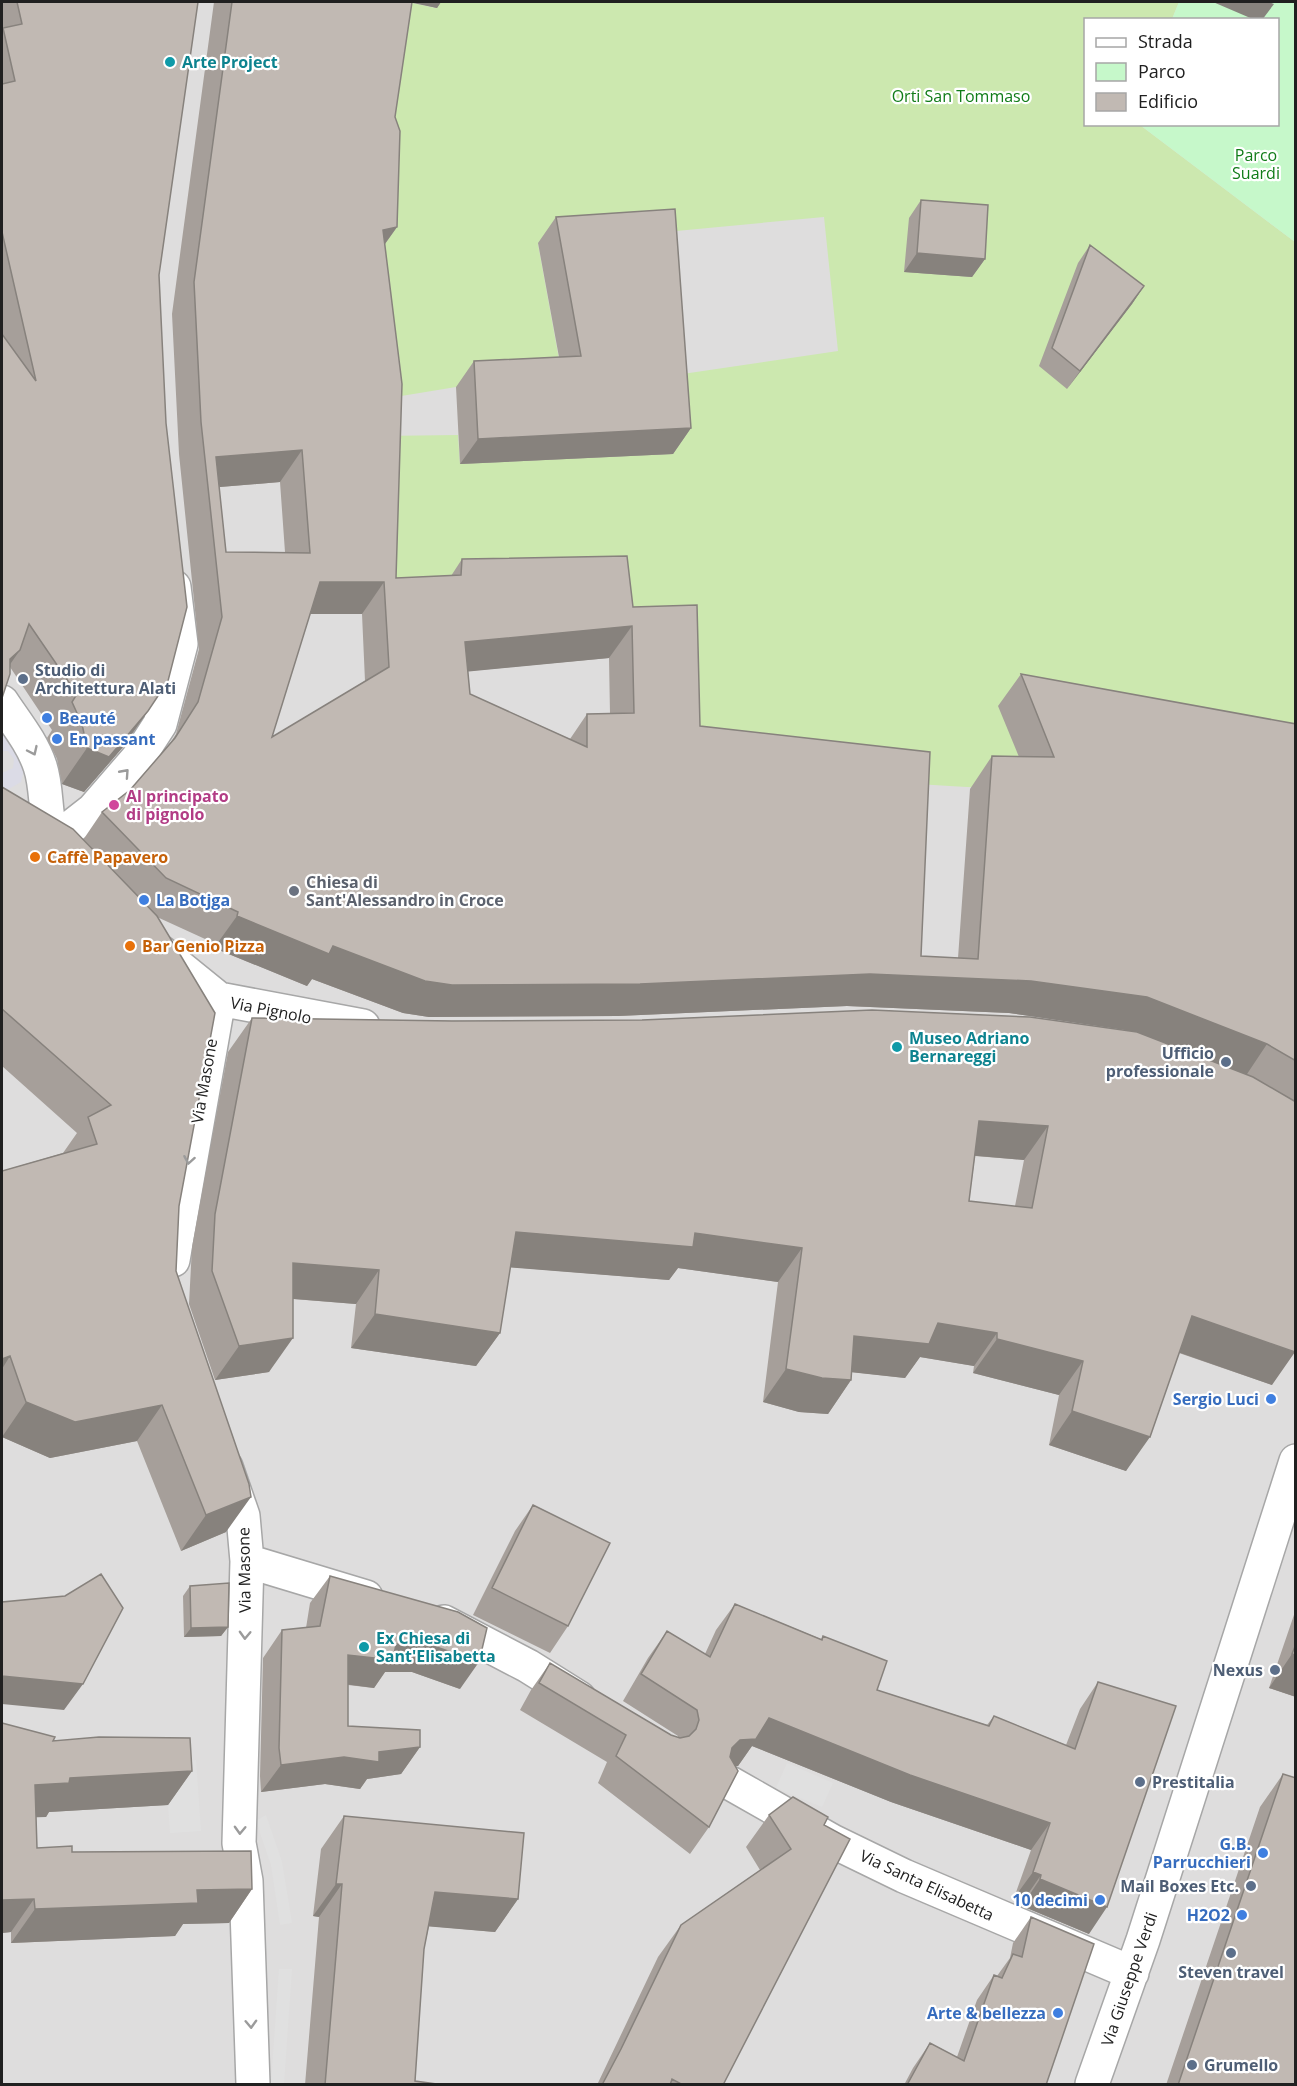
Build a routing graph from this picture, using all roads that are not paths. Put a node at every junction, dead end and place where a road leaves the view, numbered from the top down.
1 (171, 561) edge
2 (2, 702) edge
3 (22, 827) edge
4 (52, 842) junction
5 (84, 876) edge
6 (140, 934) edge
7 (219, 999) junction
8 (395, 1031) edge
9 (171, 1286) edge
10 (216, 1439) edge
11 (1296, 1461) edge
12 (247, 1560) junction
13 (608, 1715) edge
14 (730, 1783) edge
15 (1132, 1973) junction
16 (253, 2085) edge
17 (1092, 2085) edge

4 -> 1 street
2 -> 4 street
3 - 4 street
4 - 5 street
6 - 7 street, Via Pignolo
7 - 8 street, Via Pignolo
7 -> 9 street, Via Masone
10 - 12 street, Via Masone
11 - 15 street, Via Giuseppe Verdi
12 - 13 street
12 -> 16 street, Via Masone
14 - 15 street, Via Santa Elisabetta
15 - 17 street, Via Giuseppe Verdi

